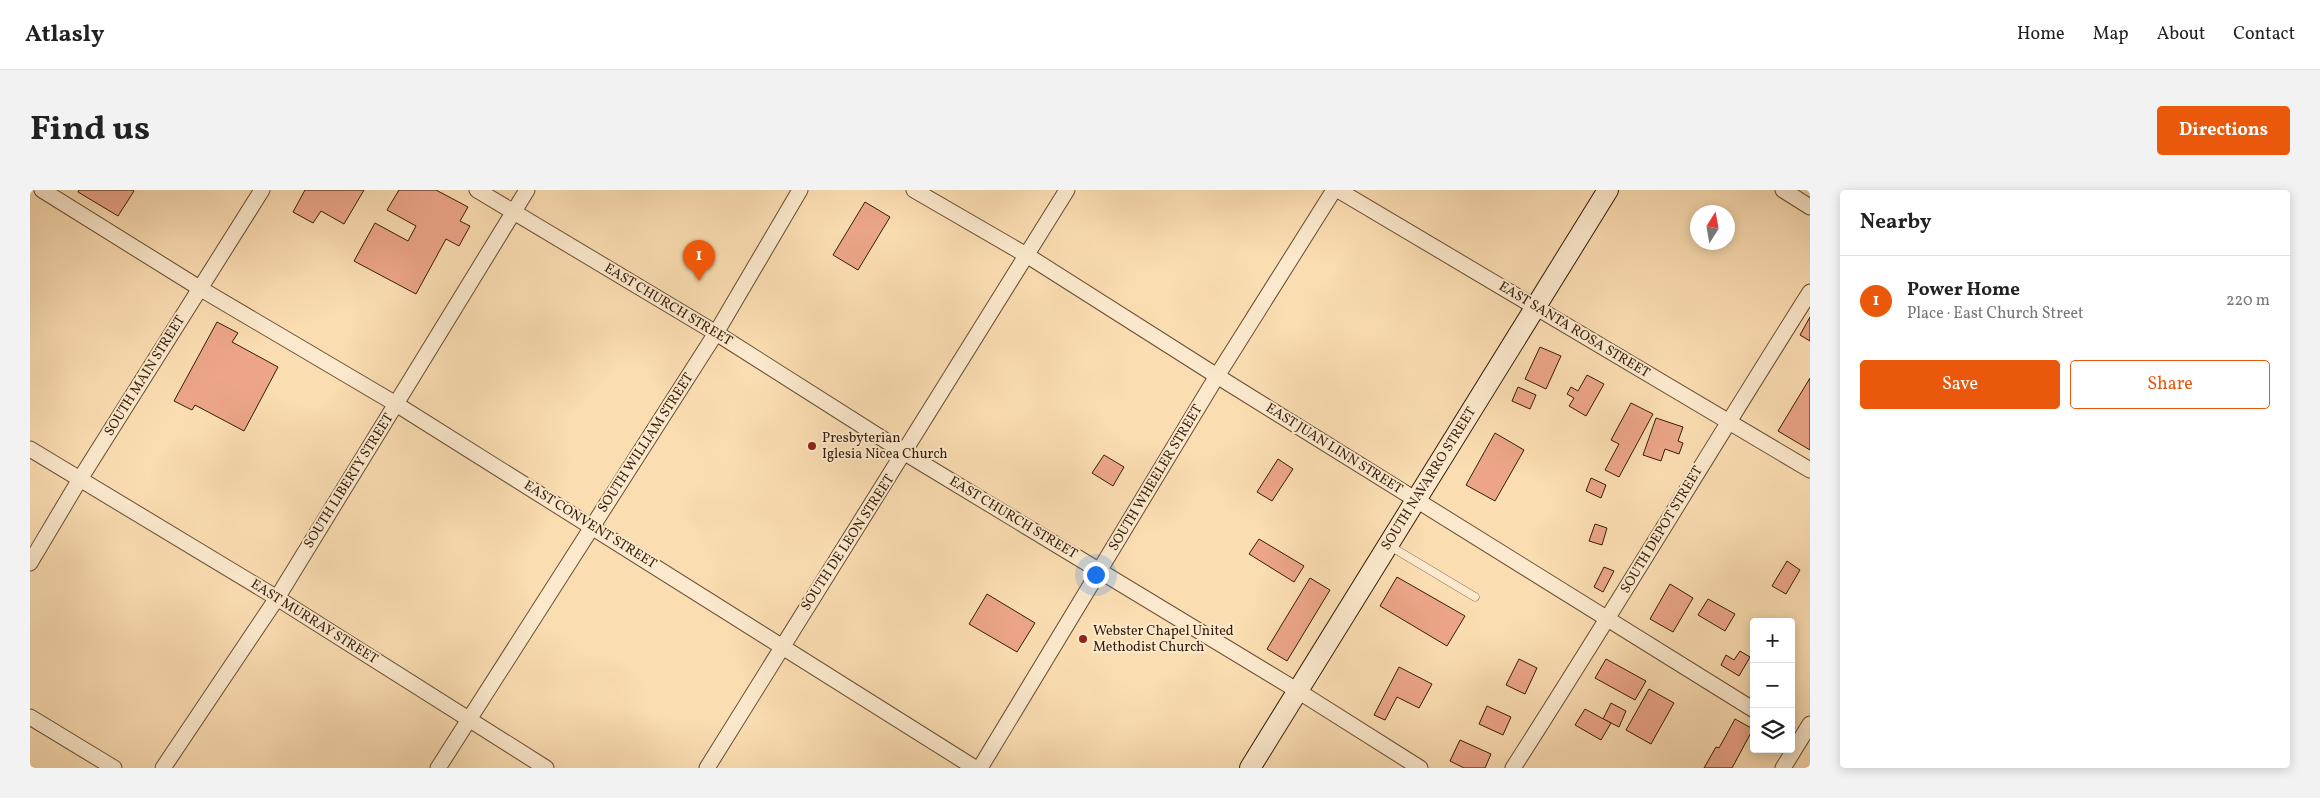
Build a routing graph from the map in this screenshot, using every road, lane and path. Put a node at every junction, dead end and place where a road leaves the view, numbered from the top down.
1 (42, 190) edge
2 (262, 190) edge
3 (477, 190) edge
4 (527, 190) edge
5 (800, 190) edge
6 (914, 190) edge
7 (1067, 190) edge
8 (1336, 190) edge
9 (1608, 190) edge
10 (1783, 190) edge
11 (1810, 207) edge
12 (514, 212) junction
13 (1028, 256) junction
14 (201, 289) junction
15 (1810, 292) edge
16 (1536, 307) junction
17 (716, 333) junction
18 (1217, 376) junction
19 (396, 404) junction
20 (1728, 421) junction
21 (30, 449) edge
22 (905, 453) junction
23 (1810, 470) edge
24 (80, 479) junction
25 (1416, 500) junction
26 (592, 527) junction
27 (1388, 544) junction
28 (30, 563) edge
29 (1100, 570) junction
30 (277, 598) junction
31 (1475, 598) dead end
32 (1609, 619) junction
33 (782, 645) junction
34 (1298, 691) junction
35 (1751, 708) edge
36 (30, 717) edge
37 (468, 720) junction
38 (1810, 724) edge
39 (1801, 739) edge
40 (114, 768) edge
41 (163, 768) edge
42 (438, 768) edge
43 (546, 768) edge
44 (707, 768) edge
45 (975, 768) edge
46 (980, 768) edge
47 (1250, 768) edge
48 (1420, 768) edge
49 (1513, 768) edge
50 (1783, 768) edge

1 - 14 street, EAST CONVENT STREET
2 - 14 street, SOUTH MAIN STREET
3 - 12 street, EAST CHURCH STREET
4 - 12 street, SOUTH LIBERTY STREET
5 - 17 street, SOUTH WILLIAM STREET
6 - 13 street, EAST JUAN LINN STREET
7 - 13 street, SOUTH DE LEON STREET
8 - 16 street, EAST SANTA ROSA STREET
8 - 18 street, SOUTH WHEELER STREET
9 - 16 street, SOUTH NAVARRO STREET
10 - 11 street
12 - 17 street, EAST CHURCH STREET
12 - 19 street, SOUTH LIBERTY STREET
13 - 18 street, EAST JUAN LINN STREET
13 - 22 street, SOUTH DE LEON STREET
14 - 19 street, EAST CONVENT STREET
14 - 24 street, SOUTH MAIN STREET
15 - 20 street, SOUTH DEPOT STREET
16 - 20 street, EAST SANTA ROSA STREET
16 - 25 street, SOUTH NAVARRO STREET
17 - 22 street, EAST CHURCH STREET
17 - 26 street, SOUTH WILLIAM STREET
18 - 25 street, EAST JUAN LINN STREET
18 - 29 street, SOUTH WHEELER STREET
19 - 26 street, EAST CONVENT STREET
19 - 30 street, SOUTH LIBERTY STREET
20 - 23 street, EAST SANTA ROSA STREET
20 - 32 street, SOUTH DEPOT STREET
21 - 24 street, EAST MURRAY STREET
22 - 29 street, EAST CHURCH STREET
22 - 33 street, SOUTH DE LEON STREET
24 - 28 street, SOUTH MAIN STREET
24 - 30 street, EAST MURRAY STREET
25 - 27 street, SOUTH NAVARRO STREET
25 - 32 street, EAST JUAN LINN STREET
26 - 33 street, EAST CONVENT STREET
26 - 37 street, SOUTH WILLIAM STREET
27 - 31 lane
27 - 34 street, SOUTH NAVARRO STREET
29 - 34 street, EAST CHURCH STREET
29 - 46 street, SOUTH WHEELER STREET
30 - 37 street, EAST MURRAY STREET
30 - 41 street, SOUTH LIBERTY STREET
32 - 35 street, EAST JUAN LINN STREET
32 - 49 street, SOUTH DEPOT STREET
33 - 44 street, SOUTH DE LEON STREET
33 - 45 street, EAST CONVENT STREET
34 - 47 street, SOUTH NAVARRO STREET
34 - 48 street, EAST CHURCH STREET
36 - 40 street
37 - 42 street, SOUTH WILLIAM STREET
37 - 43 street, EAST MURRAY STREET
38 - 39 street
39 - 50 street

